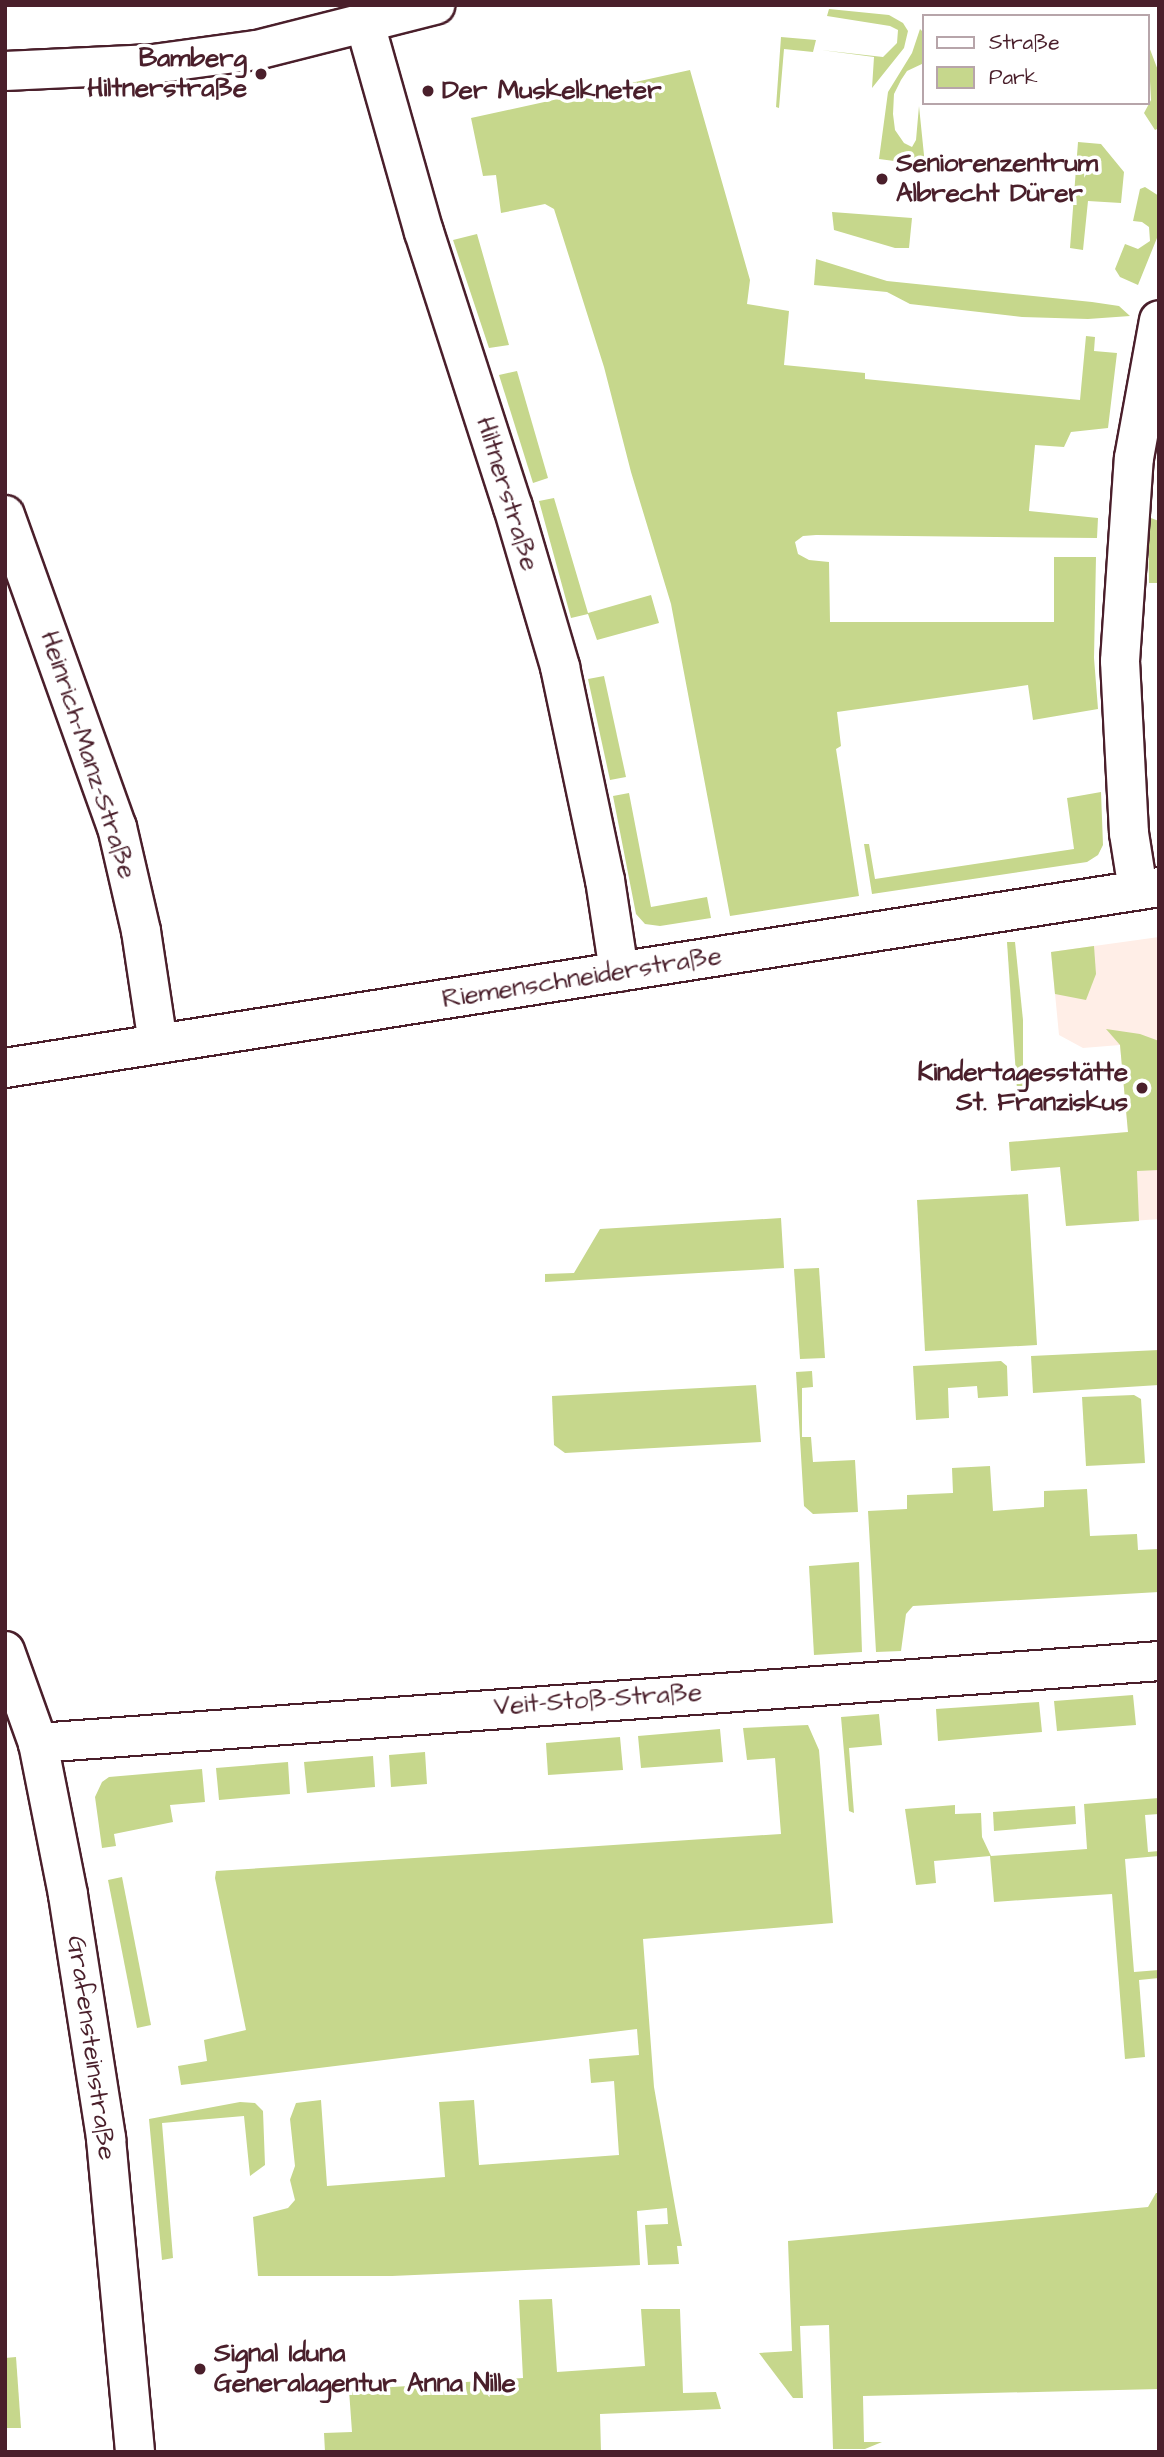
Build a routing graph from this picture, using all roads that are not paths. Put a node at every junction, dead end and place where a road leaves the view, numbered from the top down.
1 (435, 5) edge
2 (365, 24) junction
3 (5, 71) edge
4 (1159, 320) edge
5 (5, 515) edge
6 (1149, 889) edge
7 (620, 972) junction
8 (158, 1043) junction
9 (5, 1068) edge
10 (5, 1651) edge
11 (1159, 1661) edge
12 (38, 1743) junction
13 (135, 2452) edge

1 - 2 street
2 - 3 street
2 - 7 street, Hiltnerstraße
4 - 6 street
5 - 8 street, Heinrich-Manz-Straße
6 - 7 street, Riemenschneiderstraße
7 - 8 street, Riemenschneiderstraße
8 - 9 street, Riemenschneiderstraße
10 - 12 street, Grafensteinstraße
11 - 12 street, Veit-Stoß-Straße
12 - 13 street, Grafensteinstraße

